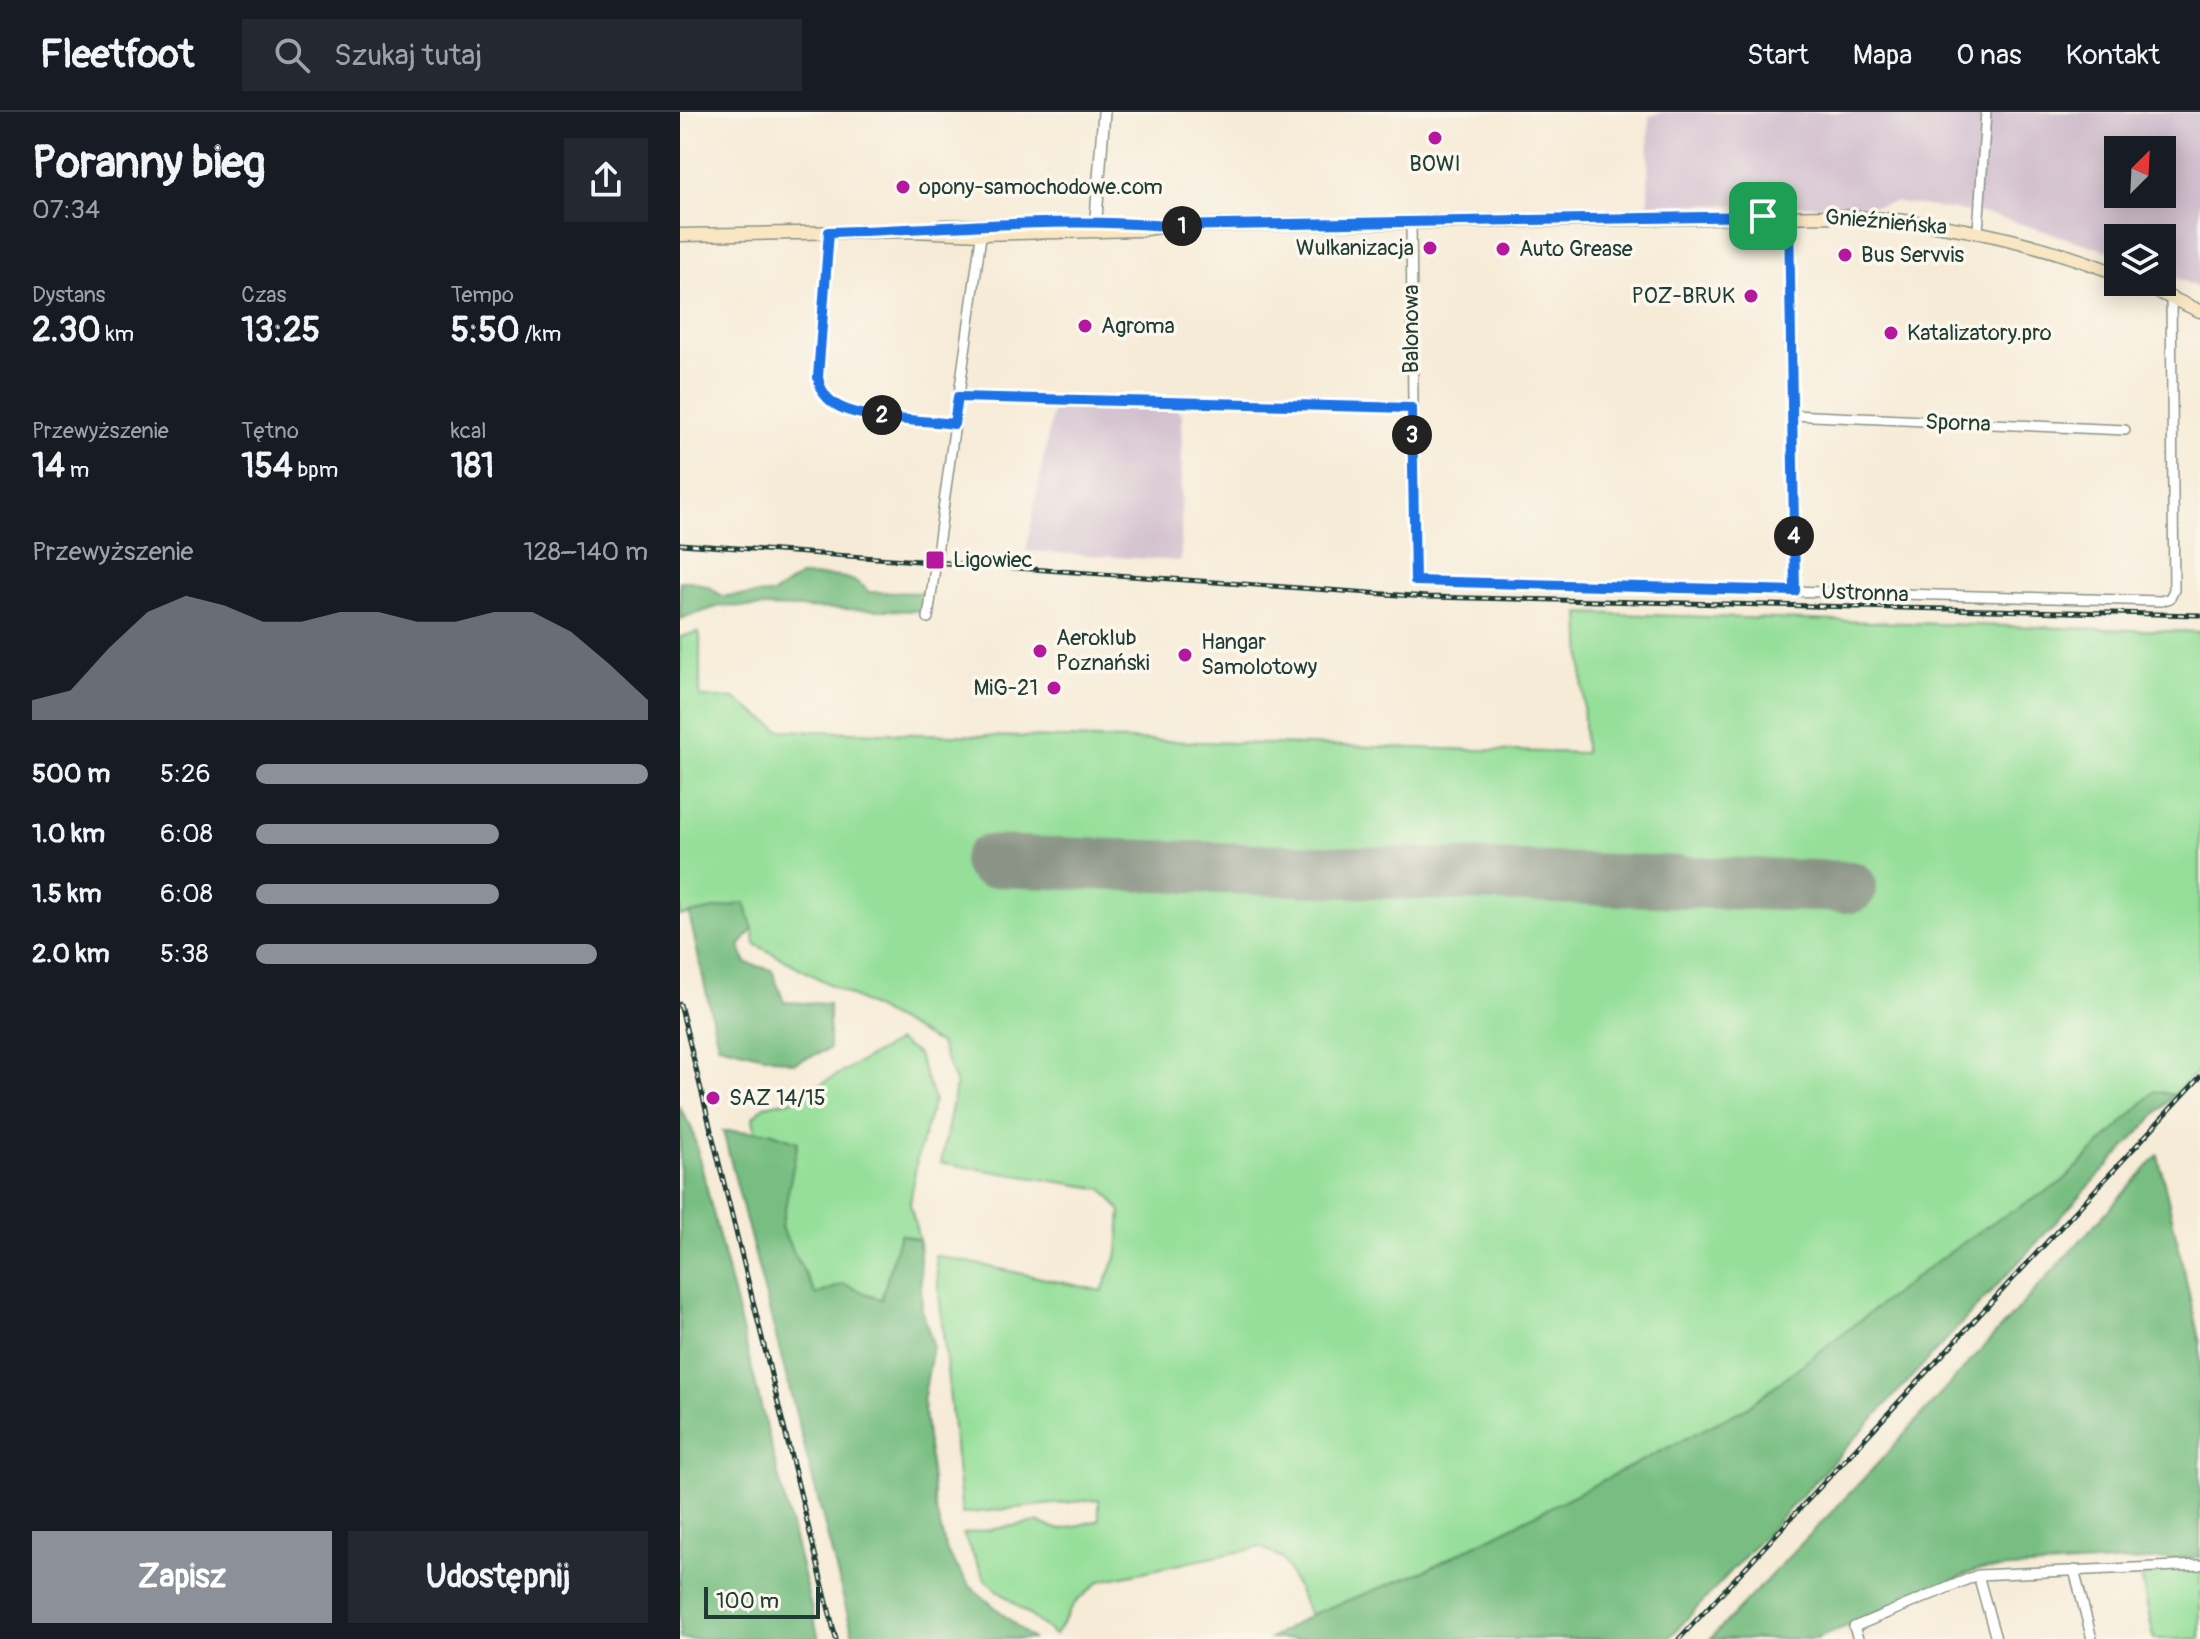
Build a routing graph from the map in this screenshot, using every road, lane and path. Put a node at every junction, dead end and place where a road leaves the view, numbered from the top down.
1 (1104, 112) edge
2 (1986, 112) edge
3 (1789, 216) junction
4 (1411, 222) junction
5 (1095, 227) junction
6 (982, 229) junction
7 (1978, 231) junction
8 (829, 232) junction
9 (680, 235) edge
10 (2104, 269) edge
11 (2167, 296) edge
12 (2171, 298) junction
13 (2200, 311) edge
14 (958, 397) junction
15 (1412, 408) junction
16 (1791, 415) junction
17 (954, 424) junction
18 (2125, 430) dead end
19 (1415, 581) joint
20 (1795, 591) junction
21 (928, 618) dead end
22 (2200, 1565) edge
23 (2074, 1570) junction
24 (1978, 1575) junction
25 (1858, 1639) edge
26 (1996, 1639) edge
27 (2092, 1639) edge

1 - 5 street
2 - 7 street
3 - 4 main road, Gnieźnieńska
3 - 7 main road, Gnieźnieńska
3 - 16 street
4 - 5 main road, Gnieźnieńska
4 - 15 street, Balonowa
5 - 6 main road, Gnieźnieńska
6 - 8 main road, Gnieźnieńska
6 - 14 street
7 - 10 main road, Gnieźnieńska
8 - 9 main road, Gnieźnieńska
8 - 17 street
11 - 12 main road
12 - 13 main road
12 - 20 street, Ustronna
14 - 15 street
14 - 17 street
15 - 19 street, Balonowa
16 - 18 street, Sporna
16 - 20 street
17 - 21 street
19 - 20 street, Ustronna
22 - 23 street
23 - 24 street
23 - 27 street
24 - 25 street
24 - 26 street

